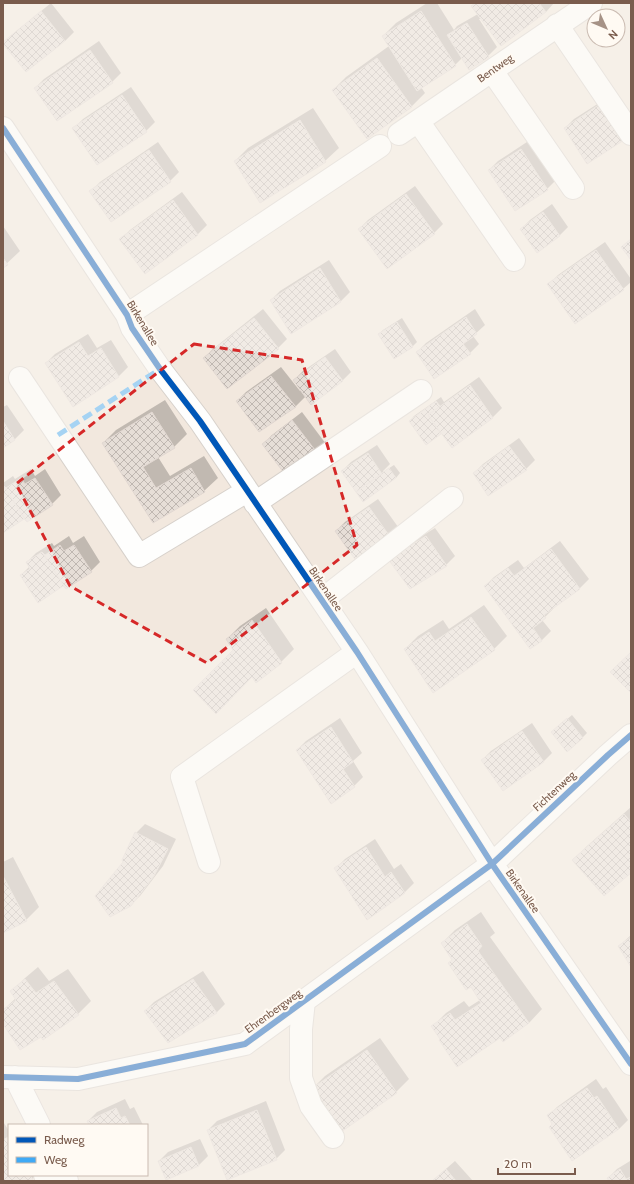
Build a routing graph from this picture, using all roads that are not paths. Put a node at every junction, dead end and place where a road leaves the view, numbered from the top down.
1 (592, 3) edge
2 (557, 25) junction
3 (492, 71) junction
4 (418, 121) junction
5 (3, 128) edge
6 (399, 134) dead end
7 (631, 134) edge
8 (380, 146) dead end
9 (573, 188) dead end
10 (514, 260) dead end
11 (127, 315) junction
12 (20, 378) dead end
13 (421, 391) dead end
14 (251, 497) junction
15 (452, 498) dead end
16 (322, 600) junction
17 (357, 652) junction
18 (631, 735) edge
19 (209, 862) dead end
20 (492, 864) junction
21 (304, 1001) junction
22 (631, 1064) edge
23 (7, 1080) edge
24 (21, 1124) edge
25 (38, 1124) edge
26 (333, 1137) dead end

1 - 2 street, Bentweg
2 - 3 street, Bentweg
2 - 7 street
3 - 4 street, Bentweg
3 - 9 street
4 - 6 street, Bentweg
4 - 10 street
5 - 11 street, Birkenallee
8 - 11 street, Birkenallee
11 - 14 street, Birkenallee
12 - 14 street
13 - 14 street
14 - 16 street, Birkenallee
15 - 16 street
16 - 17 street, Birkenallee
17 - 19 street
17 - 20 street, Birkenallee
18 - 20 street, Fichtenweg
20 - 21 street, Ehrenbergweg
20 - 22 street, Birkenallee
21 - 23 street, Ehrenbergweg
21 - 26 street
23 - 24 street
23 - 25 street

